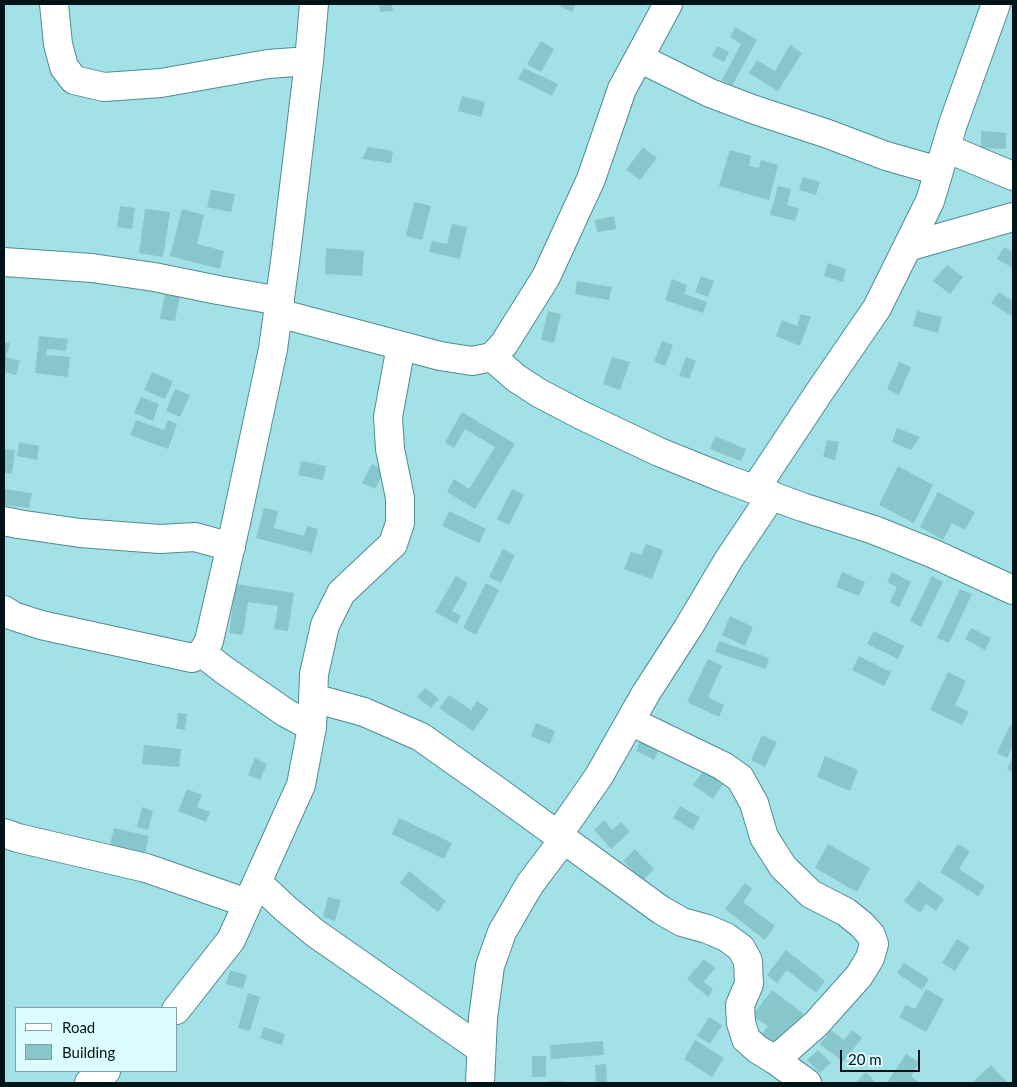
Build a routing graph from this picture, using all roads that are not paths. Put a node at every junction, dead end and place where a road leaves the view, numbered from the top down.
1 (54, 4) edge
2 (314, 4) edge
3 (668, 4) edge
4 (996, 4) edge
5 (639, 58) junction
6 (309, 61) junction
7 (942, 159) junction
8 (1013, 176) edge
9 (1013, 218) edge
10 (907, 247) junction
11 (4, 262) edge
12 (279, 307) junction
13 (401, 346) junction
14 (492, 357) junction
15 (763, 492) junction
16 (4, 521) edge
17 (231, 547) junction
18 (1013, 590) edge
19 (4, 610) edge
20 (202, 653) junction
21 (313, 698) junction
22 (630, 721) junction
23 (312, 727) junction
24 (4, 833) edge
25 (561, 837) junction
26 (252, 892) junction
27 (178, 1007) edge
28 (481, 1049) junction
29 (775, 1060) junction
30 (105, 1072) edge
31 (89, 1083) edge
32 (480, 1083) edge
33 (807, 1083) edge

1 - 6 street
2 - 6 street
3 - 5 street
4 - 7 street
5 - 7 street
5 - 14 street
6 - 12 street
7 - 8 street
7 - 10 street
9 - 10 street
10 - 15 street
11 - 12 street
12 - 13 street
12 - 17 street
13 - 14 street
13 - 21 street
14 - 15 street
15 - 18 street
15 - 22 street
16 - 17 street
17 - 20 street
19 - 20 street
20 - 23 street
21 - 23 street
21 - 25 street
22 - 25 street
22 - 29 street
23 - 26 street
24 - 26 street
25 - 28 street
25 - 29 street
26 - 27 street
26 - 28 street
28 - 32 street
29 - 33 street
30 - 31 street

